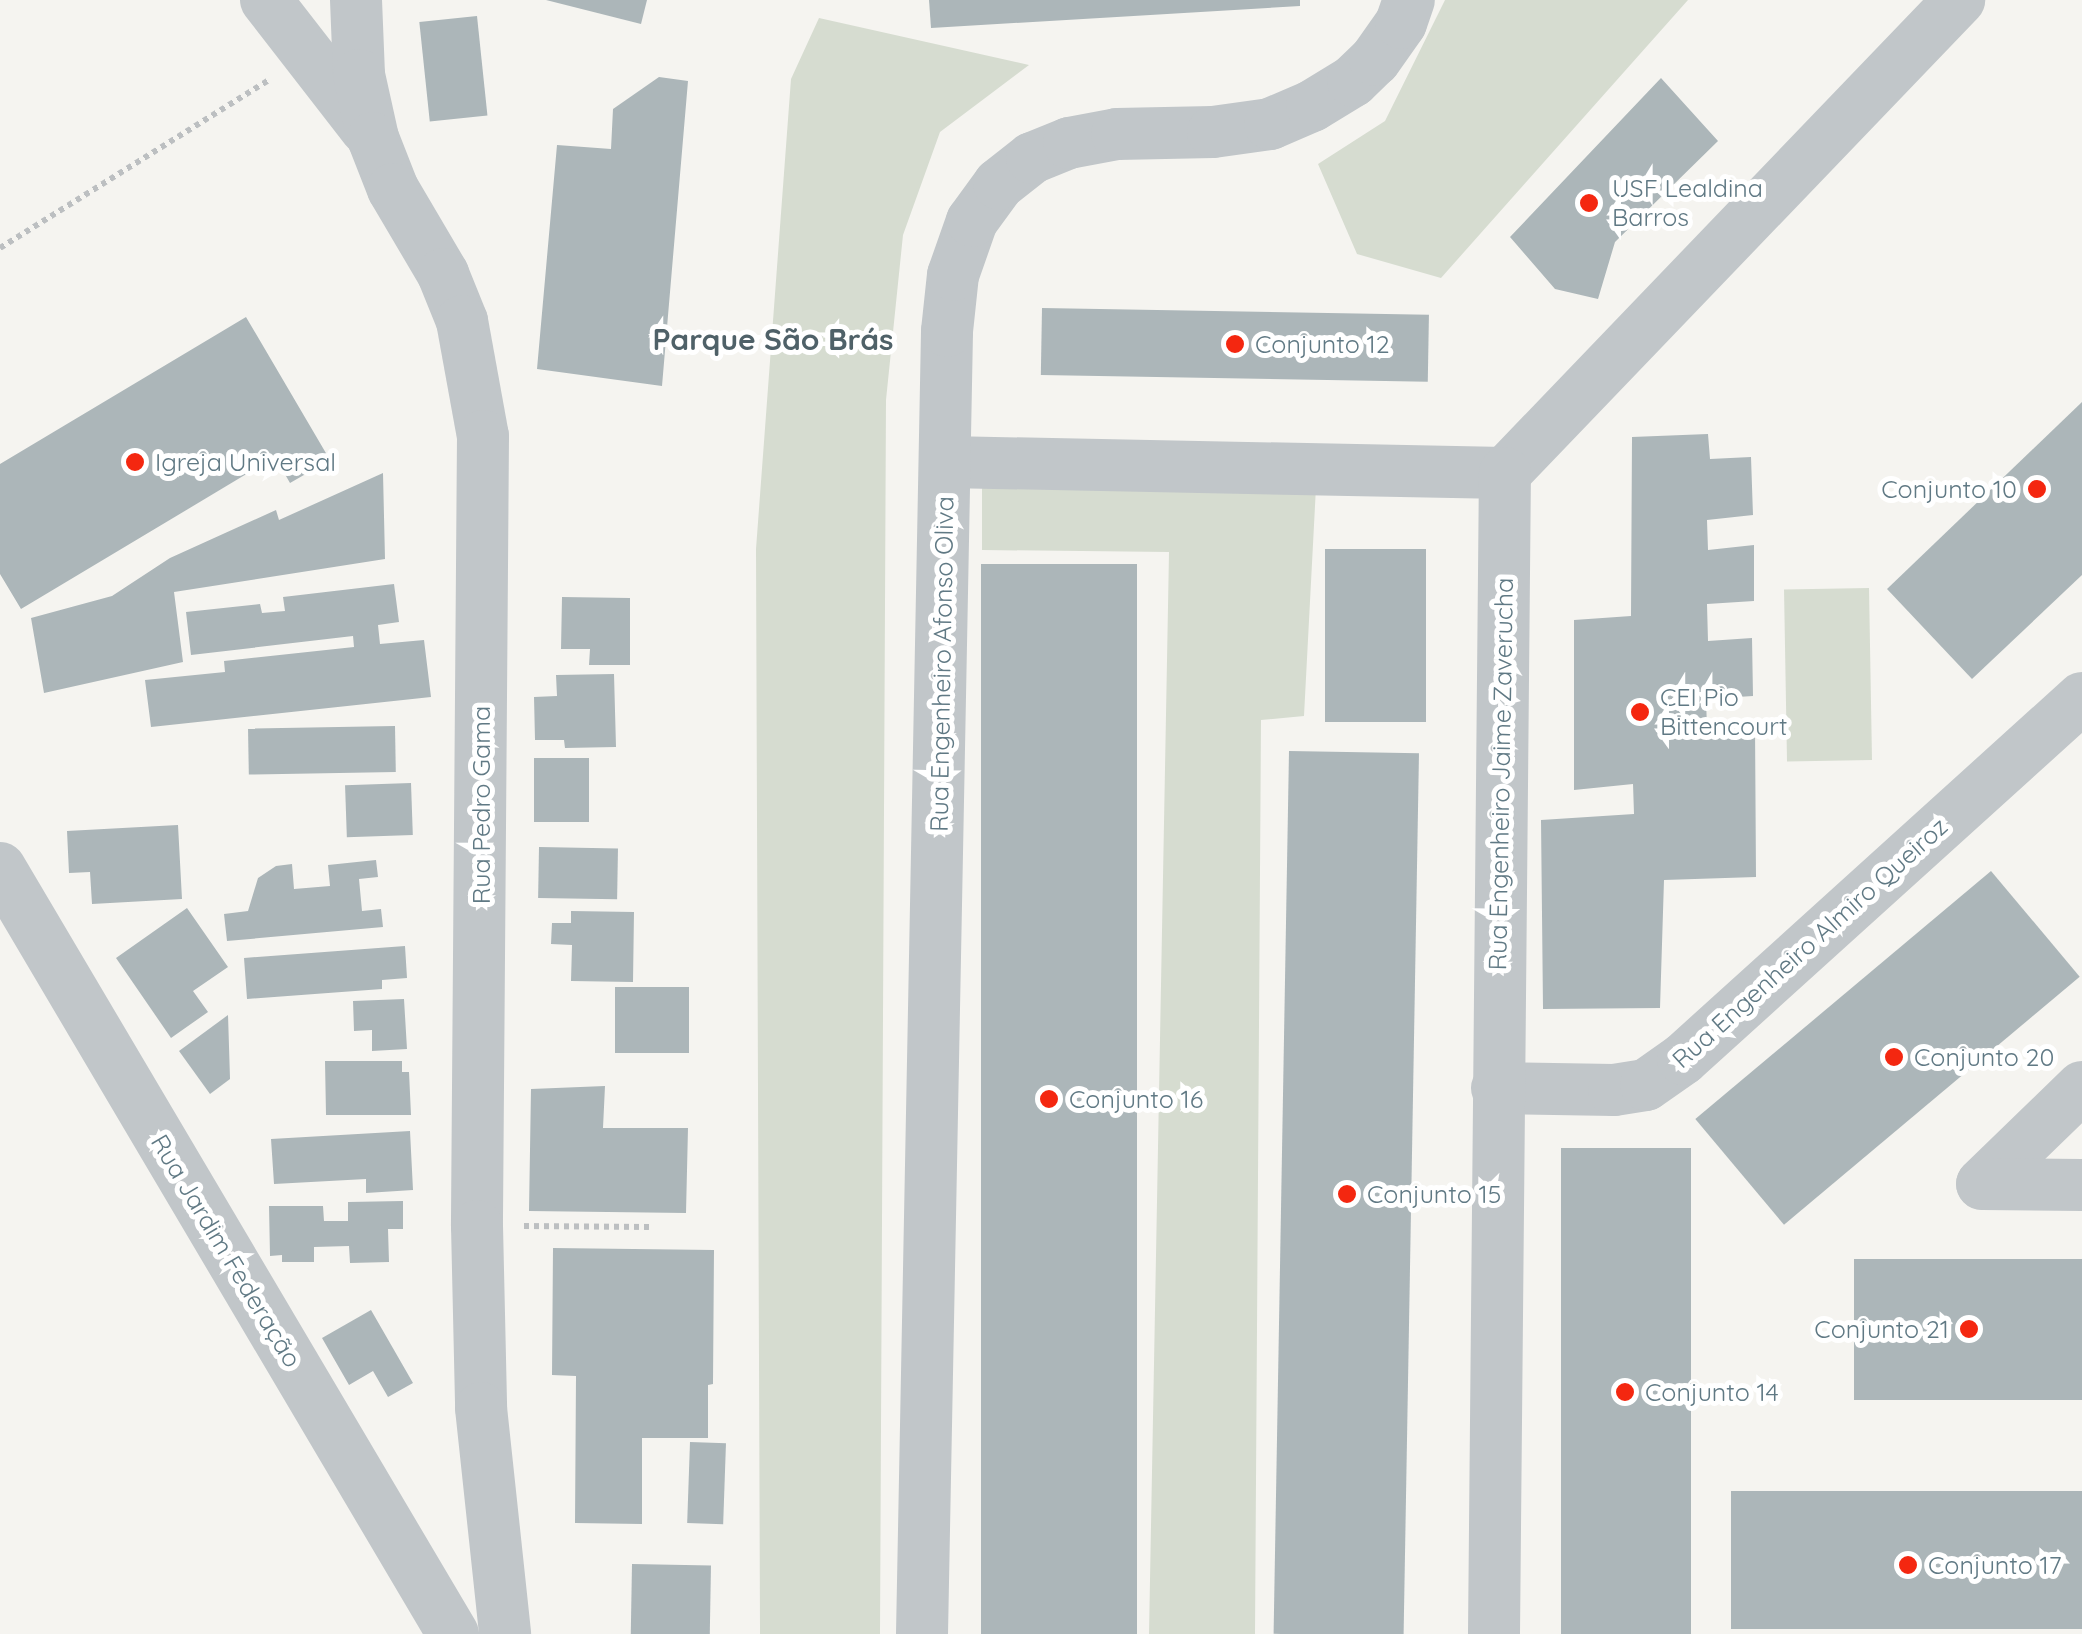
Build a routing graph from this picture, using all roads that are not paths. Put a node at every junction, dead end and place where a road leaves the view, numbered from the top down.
1 (266, 0) edge
2 (356, 0) edge
3 (1409, 0) edge
4 (1958, 0) edge
5 (373, 138) junction
6 (946, 462) junction
7 (1506, 473) junction
8 (2077, 713) edge
9 (0, 868) edge
10 (2082, 1086) edge
11 (1497, 1088) junction
12 (2082, 1185) edge
13 (453, 1634) edge
14 (505, 1634) edge
15 (922, 1634) edge
16 (1494, 1634) edge

1 - 5 street
2 - 5 street, Rua Pedro Gama
3 - 6 street, Rua Engenheiro Afonso Oliva
4 - 7 street
5 - 14 street, Rua Pedro Gama
6 - 7 street
6 - 15 street, Rua Engenheiro Afonso Oliva
7 - 11 street, Rua Engenheiro Jaime Zaverucha
8 - 11 street, Rua Engenheiro Almiro Queiroz
9 - 13 street, Rua Jardim Federação
10 - 12 street
11 - 16 street, Rua Engenheiro Jaime Zaverucha

